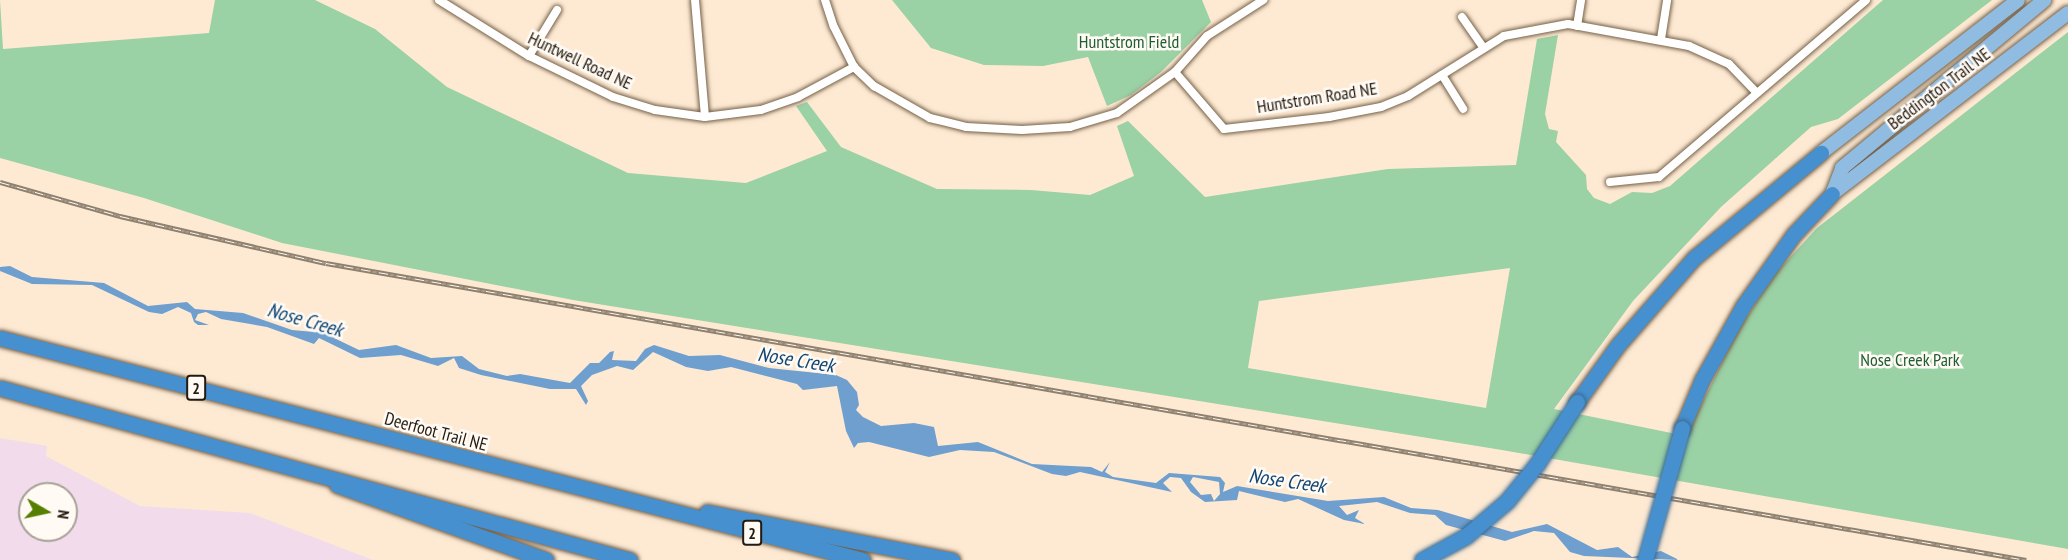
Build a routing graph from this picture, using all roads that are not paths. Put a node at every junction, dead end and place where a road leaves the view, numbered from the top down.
1 (439, 0) edge
2 (695, 0) edge
3 (825, 0) edge
4 (1581, 0) edge
5 (1667, 0) edge
6 (1866, 0) edge
7 (2018, 0) edge
8 (2044, 0) edge
9 (1261, 1) edge
10 (557, 10) dead end
11 (2068, 13) edge
12 (1462, 17) dead end
13 (1577, 26) junction
14 (1661, 39) junction
15 (1482, 46) junction
16 (529, 56) junction
17 (854, 67) junction
18 (1175, 72) junction
19 (1443, 75) junction
20 (1757, 93) junction
21 (1463, 110) dead end
22 (705, 117) junction
23 (1821, 153) joint
24 (1610, 182) dead end
25 (1832, 194) junction
26 (0, 338) edge
27 (0, 388) edge
28 (308, 470) junction
29 (641, 506) junction
30 (546, 560) edge
31 (630, 560) edge
32 (862, 560) edge
33 (952, 560) edge
34 (1422, 560) edge
35 (1644, 560) edge

1 - 16 street, Huntwell Road NE
2 - 22 street
3 - 17 street
4 - 13 street
5 - 14 street
6 - 20 street
7 - 23 main road, Beddington Trail NE
8 - 25 main road
9 - 18 street
10 - 16 street
11 - 25 main road, Beddington Trail NE
12 - 15 street
13 - 14 street, Huntstrom Road NE
13 - 15 street, Huntstrom Road NE
14 - 20 street, Huntstrom Road NE
15 - 19 street, Huntstrom Road NE
16 - 22 street, Huntwell Road NE
17 - 18 street
17 - 22 street, Huntwell Road NE
18 - 19 street, Huntstrom Road NE
19 - 21 street
20 - 24 street
23 - 34 highway, bridge
25 - 35 highway, bridge
26 - 29 highway, Deerfoot Trail NE / 2
27 - 28 highway
28 - 30 highway
28 - 31 highway
29 - 32 highway, Deerfoot Trail NE / 2
29 - 33 highway

